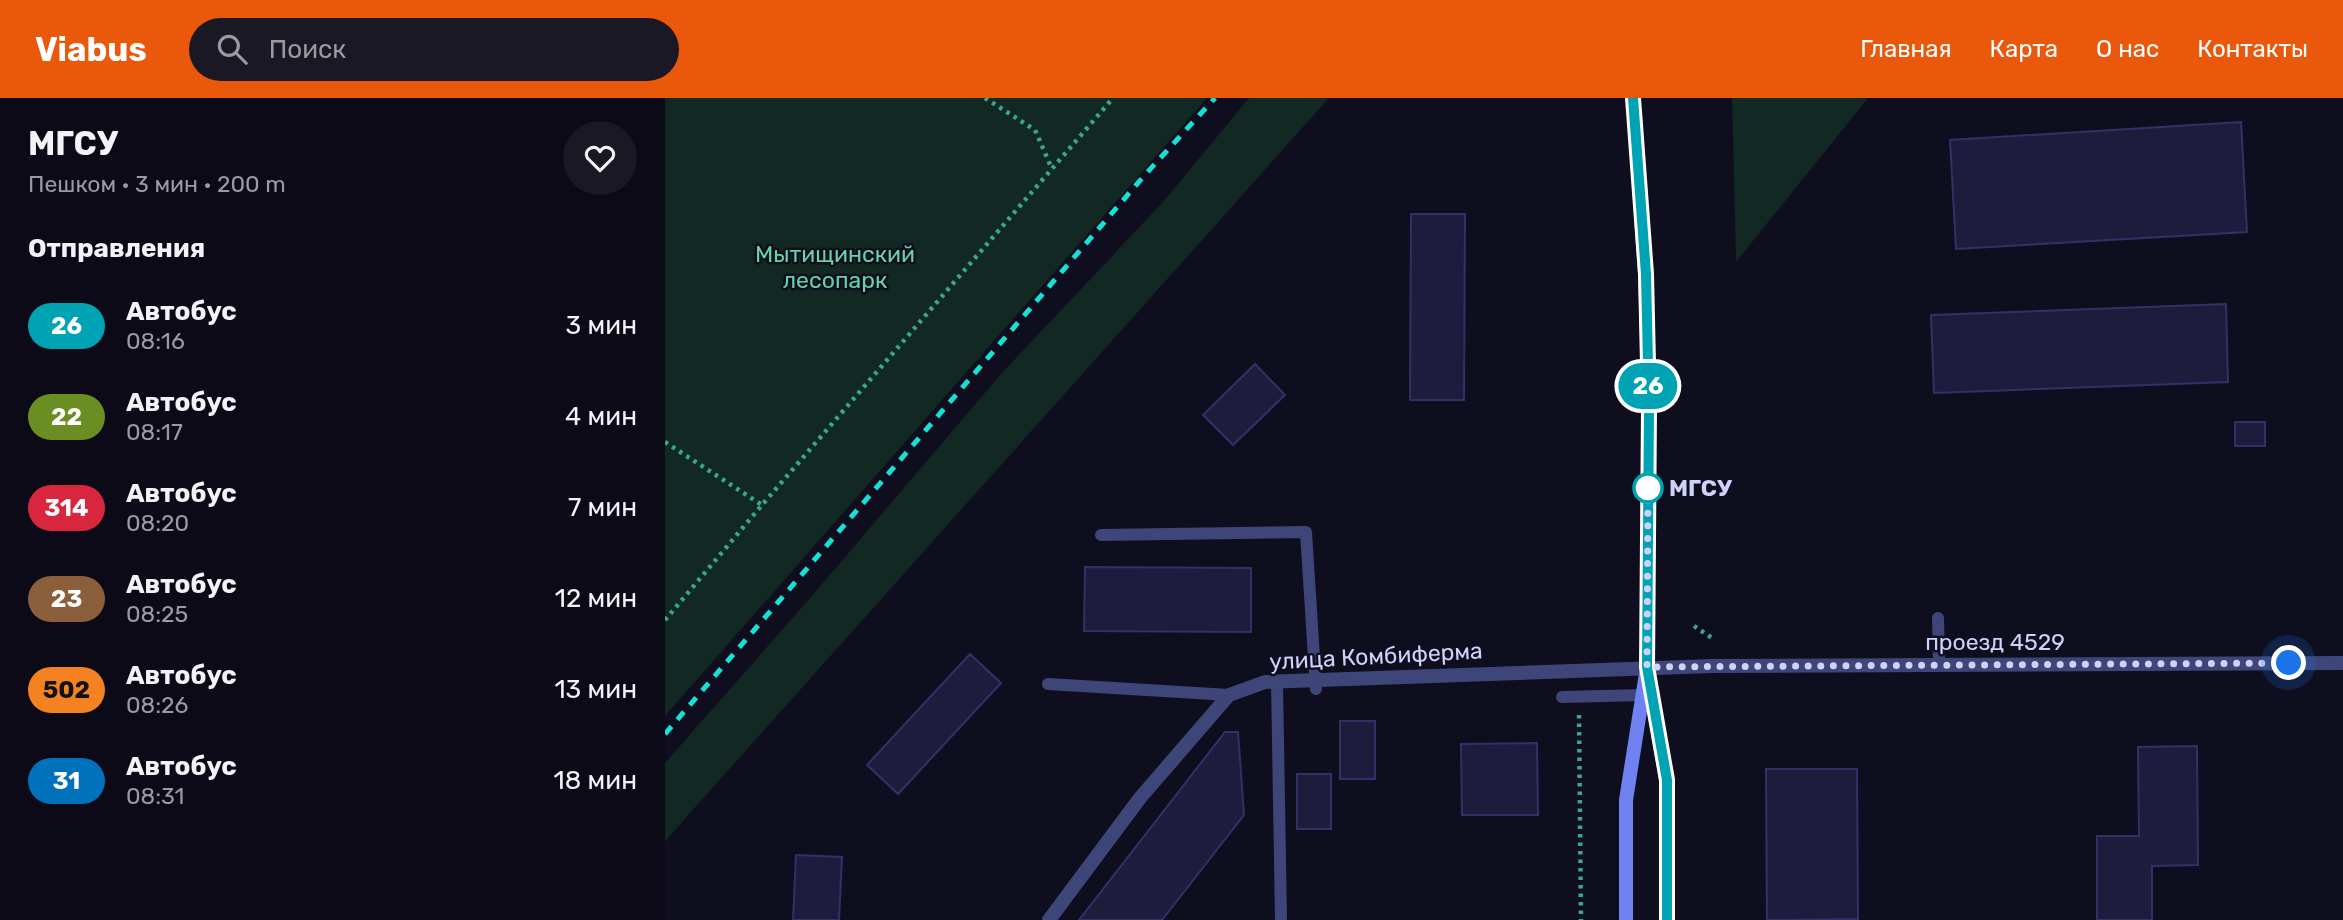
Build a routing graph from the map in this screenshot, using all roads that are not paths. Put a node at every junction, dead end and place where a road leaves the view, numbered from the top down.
1 (1633, 98) edge
2 (1101, 535) dead end
3 (1938, 618) dead end
4 (2343, 663) edge
5 (1939, 665) junction
6 (1647, 667) junction
7 (1277, 682) junction
8 (1048, 684) dead end
9 (1316, 685) junction
10 (1229, 695) junction
11 (1643, 695) junction
12 (1562, 697) dead end
13 (1049, 920) edge
14 (1281, 920) edge
15 (1626, 920) edge
16 (1667, 920) edge

1 - 6 main road
2 - 9 lane
3 - 5 lane
4 - 5 street, проезд 4529
5 - 6 street, проезд 4529
6 - 9 street, улица Комбиферма
6 - 11 main road
6 - 16 main road
7 - 9 street, улица Комбиферма
7 - 10 street, улица Комбиферма
7 - 14 lane
8 - 10 lane
10 - 13 street, улица Комбиферма
11 - 12 lane
11 - 15 main road

